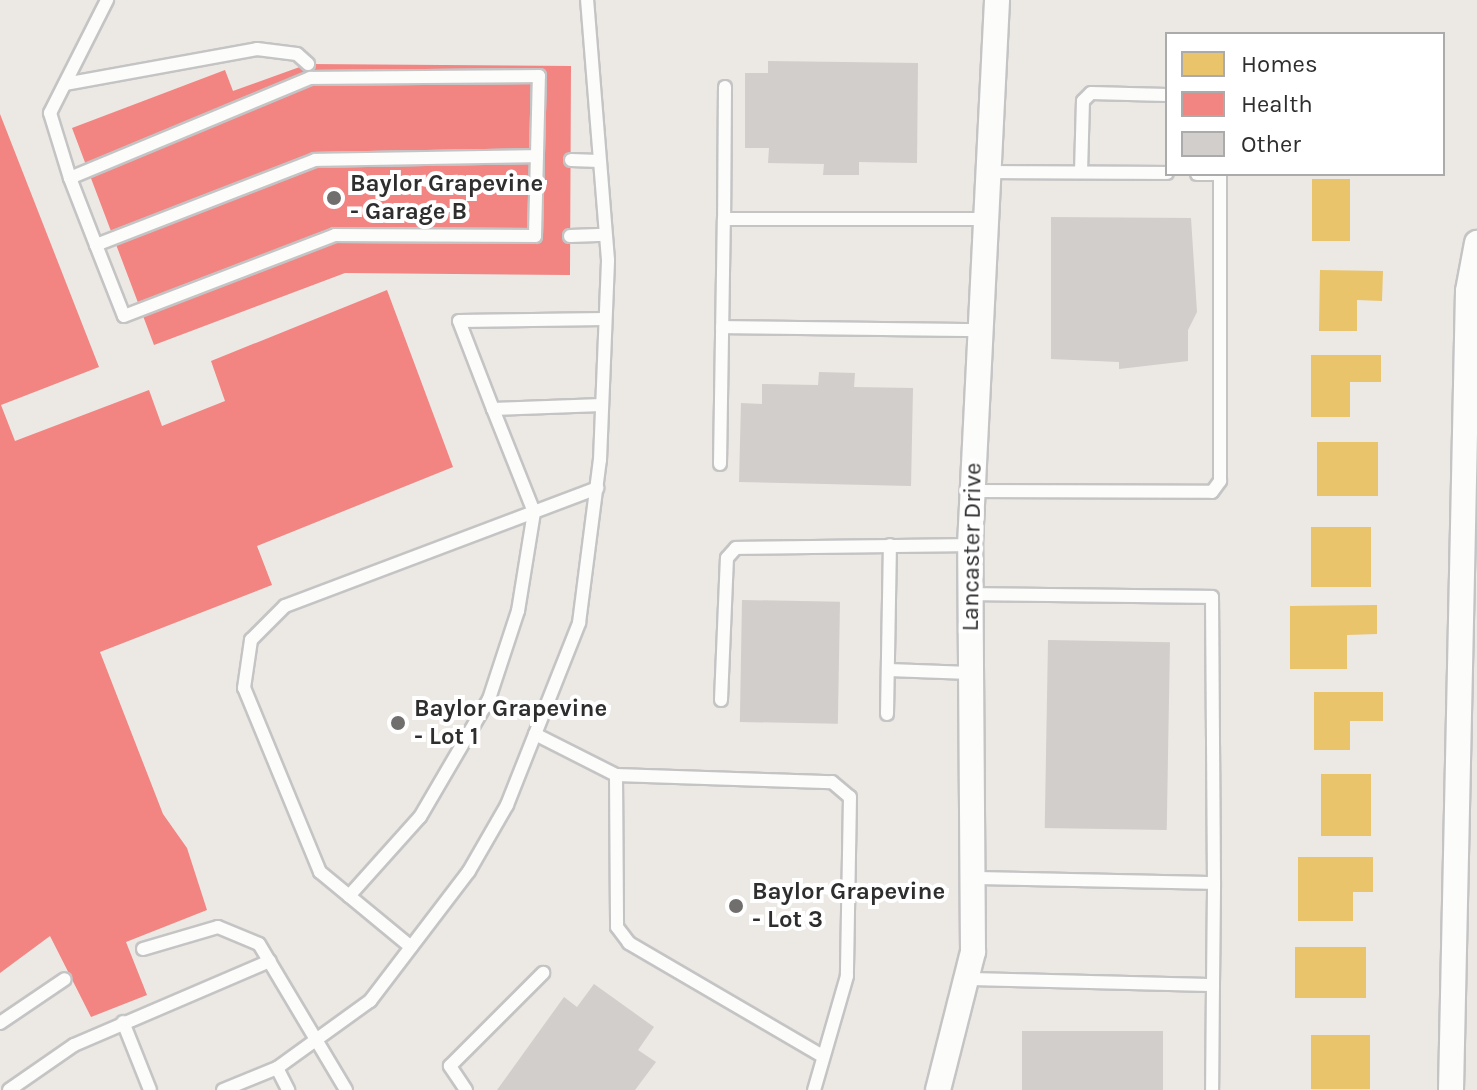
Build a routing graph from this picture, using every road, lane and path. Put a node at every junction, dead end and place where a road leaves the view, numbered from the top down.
1 (107, 0) edge
2 (587, 0) edge
3 (997, 0) edge
4 (308, 64) dead end
5 (65, 84) junction
6 (725, 87) dead end
7 (1165, 95) edge
8 (537, 156) junction
9 (571, 160) dead end
10 (599, 161) junction
11 (988, 172) junction
12 (1081, 172) junction
13 (1165, 173) edge
14 (1220, 176) edge
15 (70, 178) junction
16 (724, 219) junction
17 (986, 219) junction
18 (605, 235) junction
19 (570, 236) dead end
20 (1477, 243) edge
21 (96, 245) junction
22 (605, 319) junction
23 (722, 327) junction
24 (980, 330) junction
25 (602, 405) junction
26 (493, 409) junction
27 (720, 464) dead end
28 (597, 488) junction
29 (972, 491) junction
30 (534, 512) junction
31 (890, 545) junction
32 (970, 545) junction
33 (1470, 547) edge
34 (970, 594) junction
35 (888, 670) junction
36 (971, 673) junction
37 (721, 700) dead end
38 (887, 714) dead end
39 (535, 734) junction
40 (616, 775) junction
41 (972, 878) junction
42 (1214, 883) junction
43 (349, 896) junction
44 (1466, 914) edge
45 (411, 947) junction
46 (143, 949) dead end
47 (270, 961) junction
48 (543, 973) dead end
49 (65, 979) dead end
50 (967, 979) junction
51 (1213, 985) junction
52 (123, 1022) junction
53 (0, 1023) edge
54 (317, 1043) junction
55 (821, 1055) junction
56 (277, 1068) junction
57 (9, 1090) edge
58 (150, 1090) edge
59 (223, 1090) edge
60 (288, 1090) edge
61 (346, 1090) edge
62 (466, 1090) edge
63 (814, 1090) edge
64 (938, 1090) edge
65 (1212, 1090) edge
66 (1451, 1090) edge

1 - 5 lane
2 - 10 lane
3 - 11 street, Lancaster Drive
4 - 5 lane
5 - 15 lane
6 - 16 lane
7 - 12 lane
8 - 15 lane
8 - 21 lane
8 - 21 lane
9 - 10 lane
10 - 18 lane
11 - 12 lane
11 - 17 street, Lancaster Drive
12 - 13 lane
14 - 29 lane
15 - 21 lane
16 - 17 lane
16 - 23 lane
17 - 24 street, Lancaster Drive
18 - 19 lane
18 - 22 lane
20 - 33 street
22 - 25 lane
22 - 26 lane
23 - 24 lane
23 - 27 lane
24 - 29 street, Lancaster Drive
25 - 26 lane
25 - 28 lane
26 - 30 lane
28 - 30 lane
28 - 39 lane
29 - 32 street, Lancaster Drive
30 - 43 lane
30 - 43 lane
31 - 32 lane
31 - 35 lane
31 - 37 lane
32 - 34 street, Lancaster Drive
33 - 44 street
34 - 36 street, Lancaster Drive
34 - 42 lane
35 - 36 lane
35 - 38 lane
36 - 41 street, Lancaster Drive
39 - 40 lane
39 - 45 lane
40 - 55 lane
40 - 55 lane
41 - 42 lane
41 - 50 street, Lancaster Drive
42 - 51 lane
43 - 45 lane
44 - 66 street
45 - 54 lane
46 - 47 lane
47 - 52 lane
47 - 54 lane
48 - 62 lane
49 - 53 lane
50 - 51 lane
50 - 64 street, Lancaster Drive
51 - 65 lane
52 - 57 lane
52 - 58 lane
54 - 56 lane
54 - 61 lane
55 - 63 lane
56 - 59 lane
56 - 60 lane

